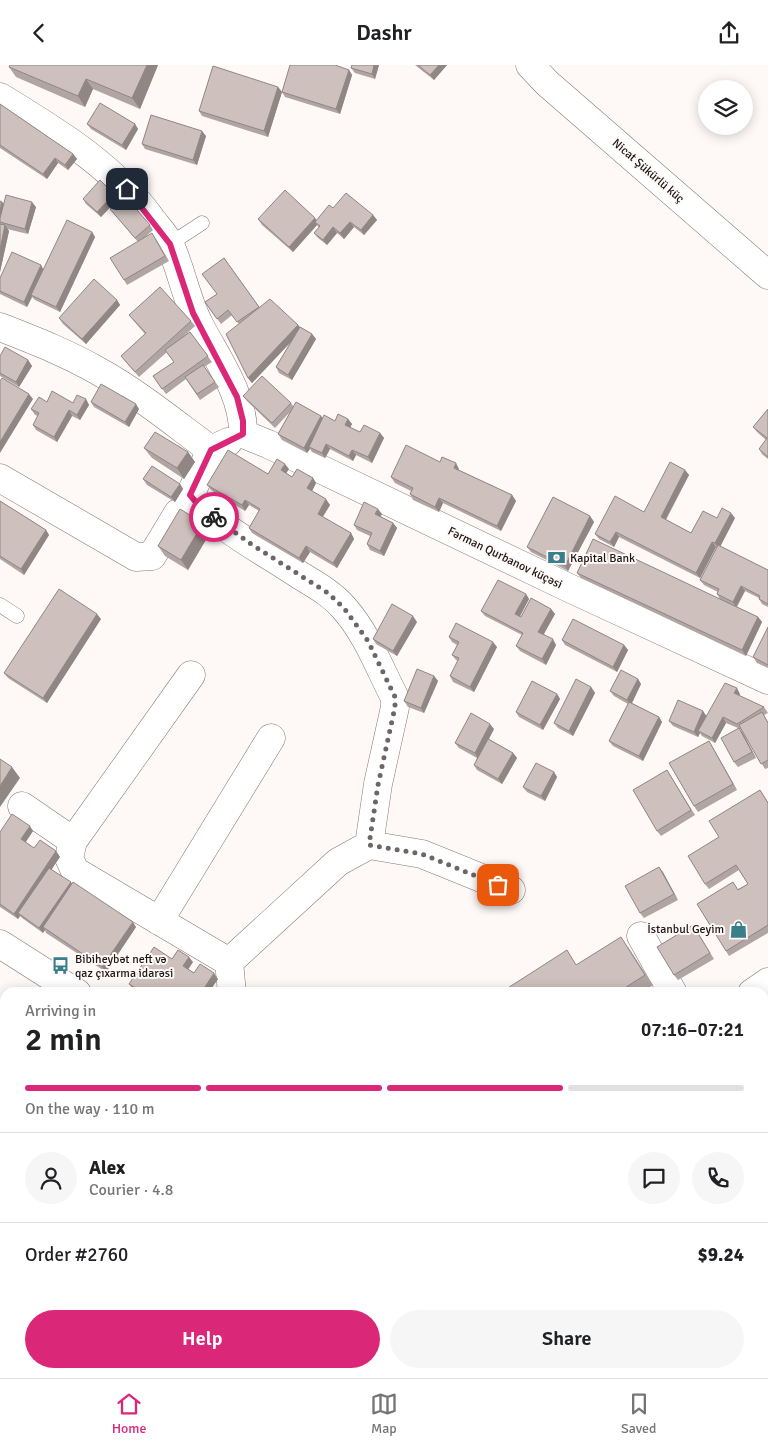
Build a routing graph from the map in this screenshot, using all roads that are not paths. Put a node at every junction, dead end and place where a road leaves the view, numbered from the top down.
1 (530, 65) edge
2 (0, 97) edge
3 (202, 223) dead end
4 (170, 244) junction
5 (768, 275) edge
6 (0, 327) edge
7 (243, 434) junction
8 (211, 450) junction
9 (0, 478) edge
10 (190, 495) junction
11 (0, 605) edge
12 (17, 616) dead end
13 (191, 675) dead end
14 (768, 679) edge
15 (271, 738) dead end
16 (22, 806) dead end
17 (73, 841) junction
18 (369, 845) junction
19 (510, 890) dead end
20 (160, 921) junction
21 (641, 937) dead end
22 (0, 943) edge
23 (229, 962) junction
24 (68, 987) edge
25 (231, 987) edge
26 (670, 987) edge

1 - 5 main road, Nicat Şükürlü küç
2 - 4 main road
3 - 4 lane
4 - 7 main road
6 - 8 main road
7 - 8 main road
7 - 14 main road, Fərman Qurbanov küçəsi
8 - 10 main road
9 - 10 main road
10 - 18 main road
11 - 12 lane
13 - 17 main road
15 - 20 main road
16 - 17 main road
17 - 20 main road
18 - 19 main road
18 - 23 main road
20 - 23 main road
21 - 26 main road
22 - 24 main road
23 - 25 main road

